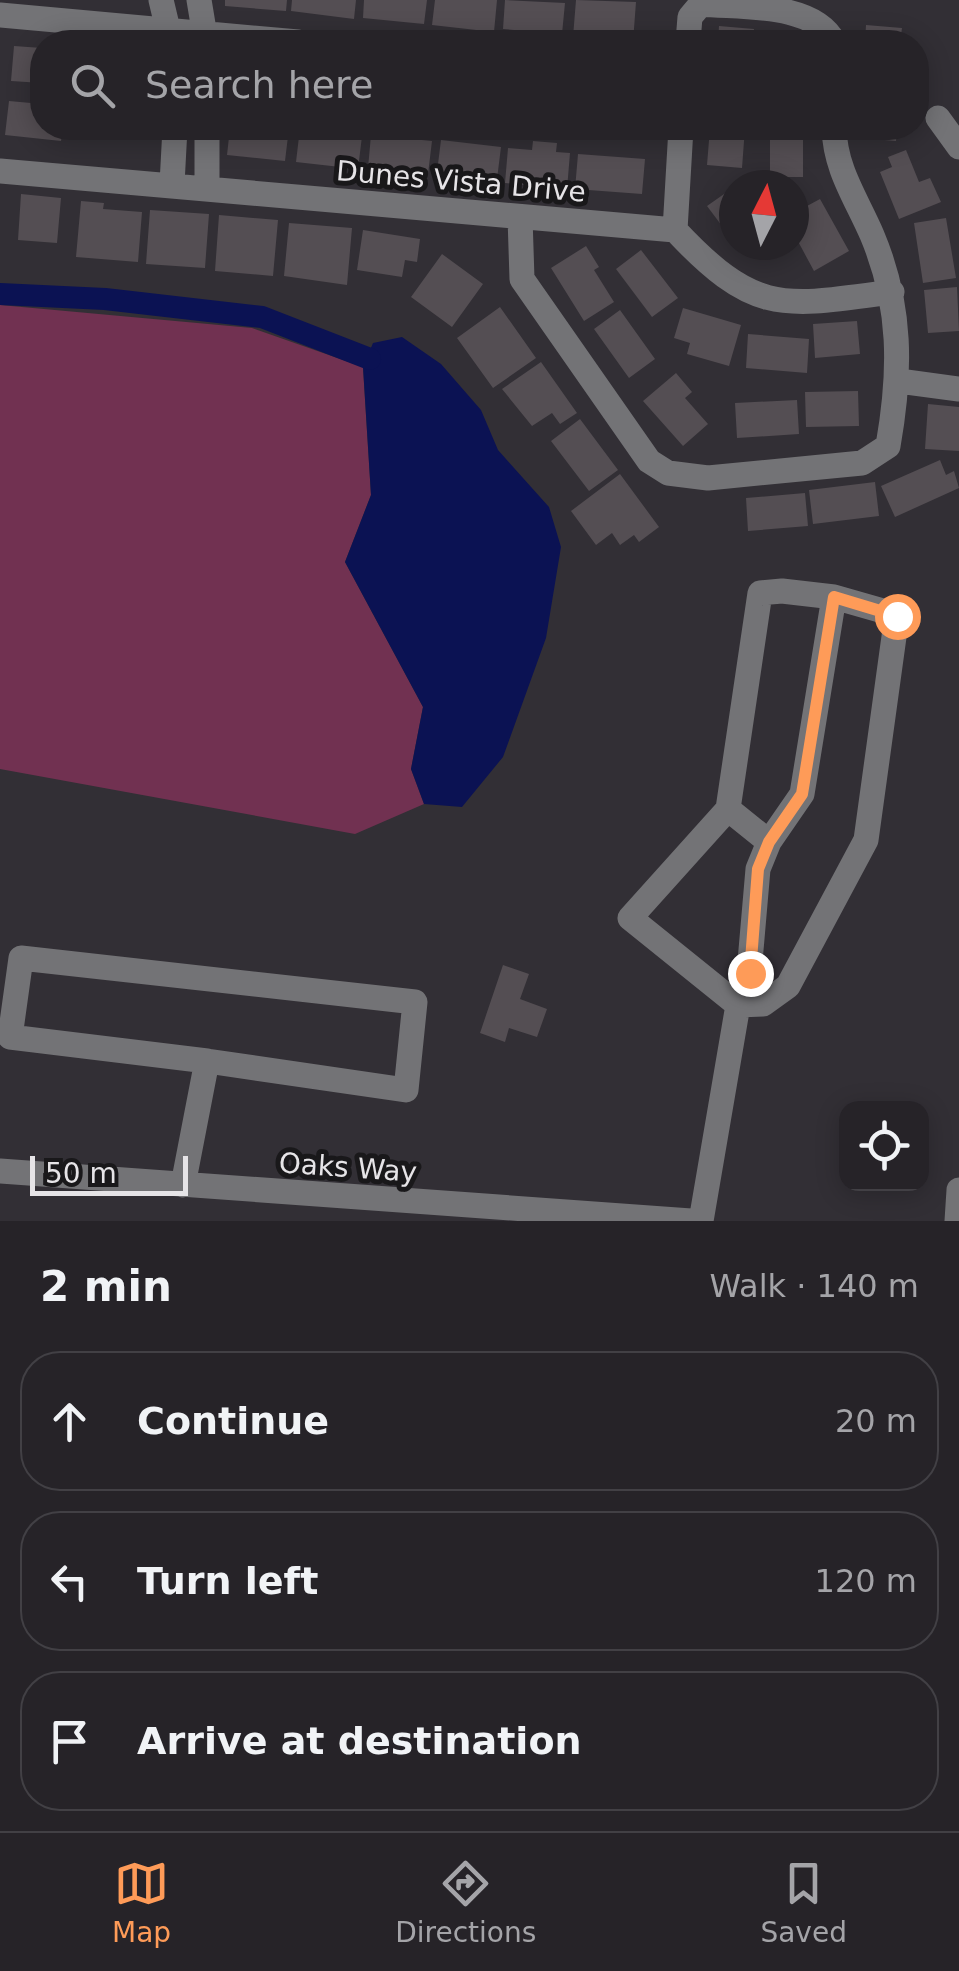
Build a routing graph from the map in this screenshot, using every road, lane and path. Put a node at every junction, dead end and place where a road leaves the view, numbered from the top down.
1 (162, 0) edge
2 (199, 0) edge
3 (0, 15) edge
4 (116, 30) edge
5 (168, 30) edge
6 (205, 30) edge
7 (689, 30) edge
8 (825, 30) edge
9 (938, 118) dead end
10 (174, 140) edge
11 (207, 140) edge
12 (680, 140) edge
13 (834, 140) edge
14 (959, 148) edge
15 (0, 171) edge
16 (172, 184) junction
17 (207, 186) junction
18 (520, 218) junction
19 (675, 230) junction
20 (892, 292) junction
21 (899, 381) junction
22 (959, 389) edge
23 (834, 597) junction
24 (728, 809) junction
25 (769, 842) junction
26 (738, 1004) junction
27 (206, 1061) junction
28 (0, 1171) edge
29 (183, 1185) junction
30 (959, 1190) edge
31 (691, 1221) edge
32 (701, 1221) edge
33 (957, 1221) edge

1 - 5 street
2 - 6 street
3 - 4 street
7 - 8 street
9 - 14 street
10 - 16 street
11 - 17 street
12 - 19 street
13 - 20 street
15 - 16 street, Dunes Vista Drive
16 - 17 street, Dunes Vista Drive
17 - 18 street, Dunes Vista Drive
18 - 19 street, Dunes Vista Drive
18 - 21 street
19 - 20 street
20 - 21 street
21 - 22 street
23 - 24 street
23 - 25 street
23 - 26 street
24 - 25 street
24 - 26 street
25 - 26 street
26 - 32 street
27 - 27 street
27 - 29 street
28 - 29 street, Oaks Way
29 - 31 street, Oaks Way
30 - 33 street

